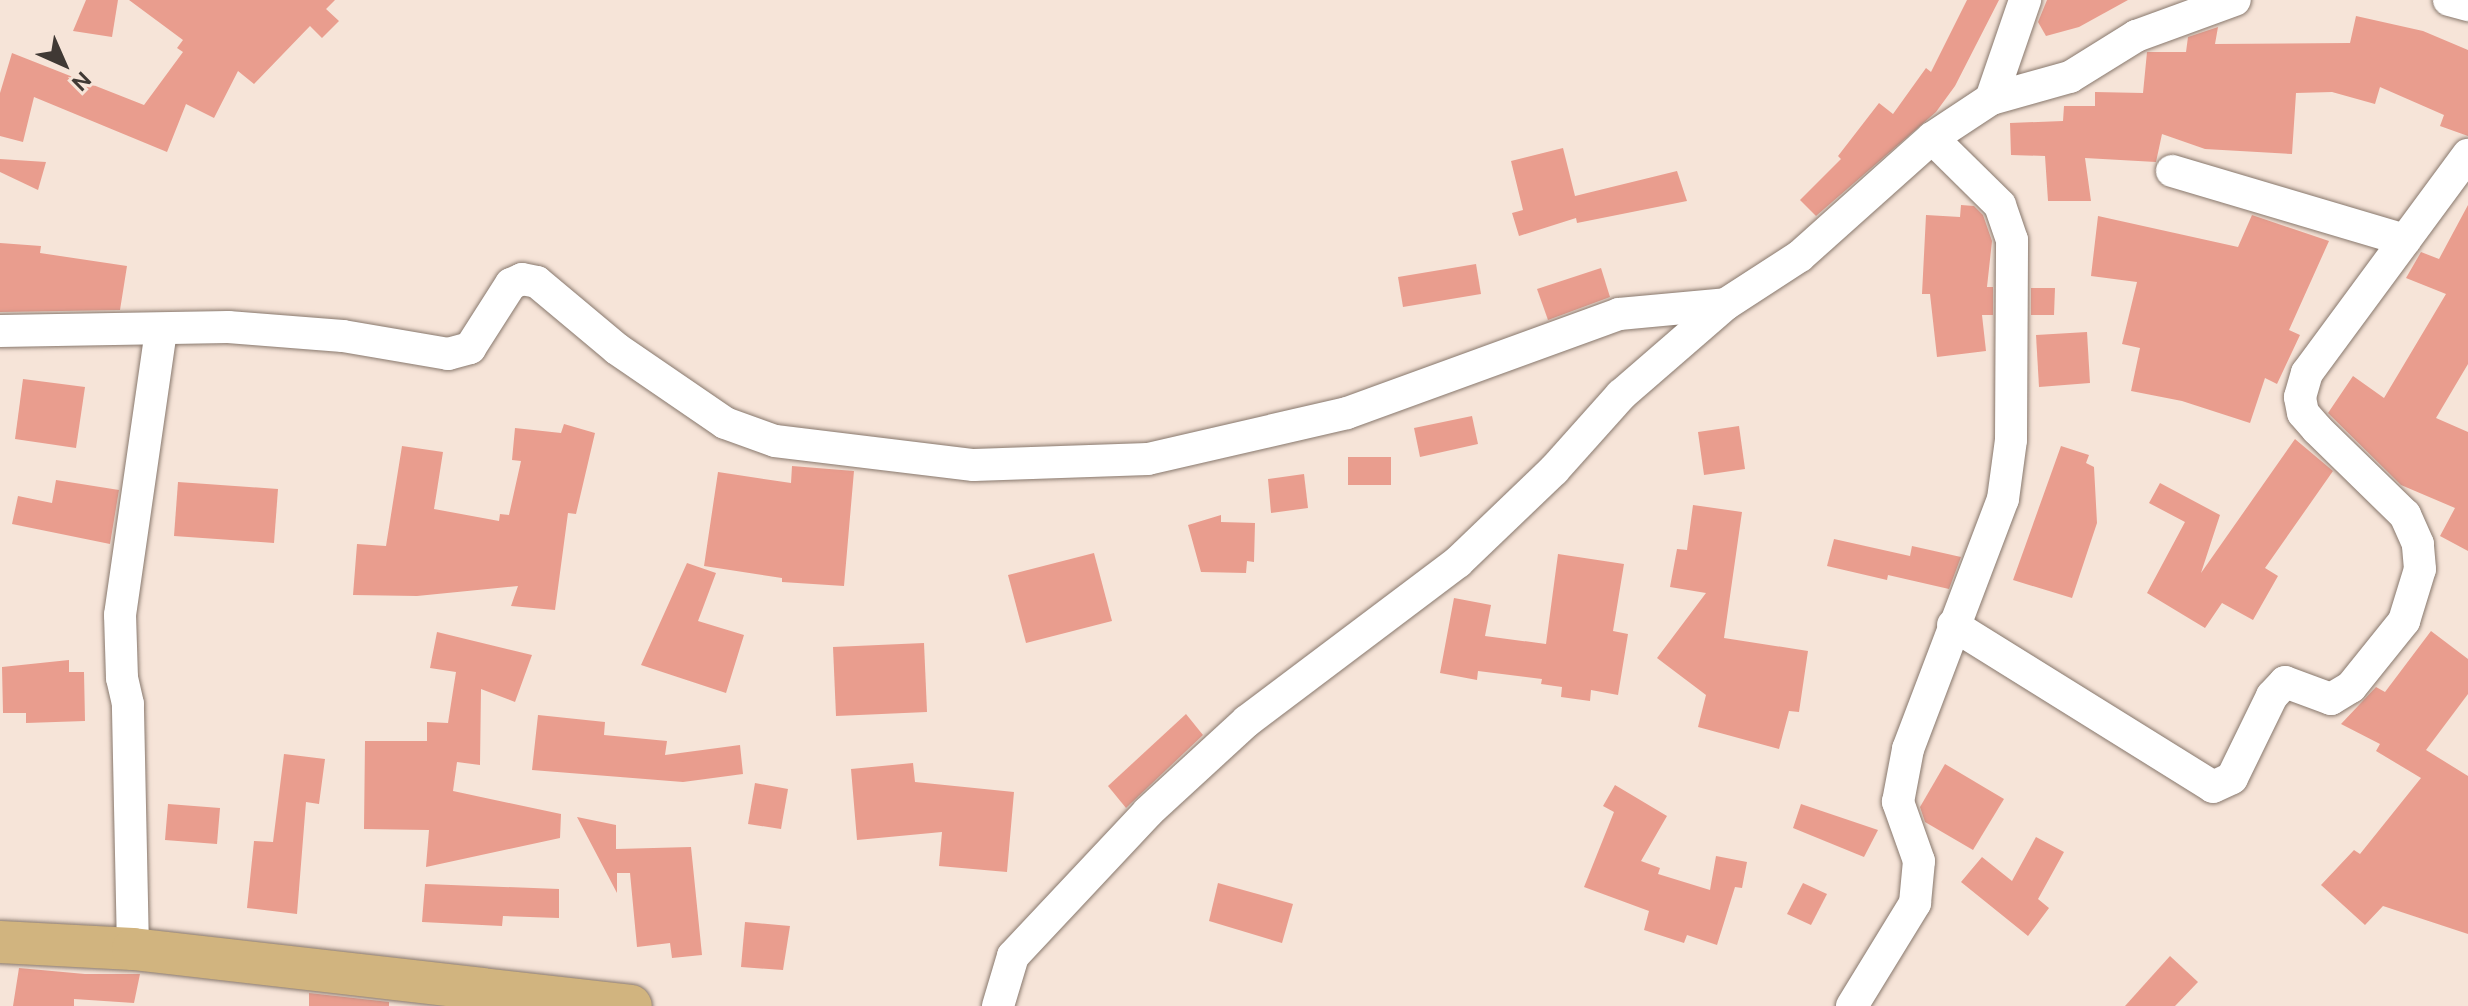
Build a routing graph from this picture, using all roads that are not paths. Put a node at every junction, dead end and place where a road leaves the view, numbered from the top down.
1 (2025, 0) edge
2 (2235, 0) edge
3 (2449, 0) edge
4 (2468, 5) edge
5 (1991, 99) junction
6 (1932, 138) junction
7 (2468, 155) edge
8 (2172, 171) dead end
9 (2405, 240) junction
10 (1726, 304) junction
11 (161, 329) junction
12 (0, 331) edge
13 (1953, 625) junction
14 (0, 942) edge
15 (133, 949) junction
16 (631, 1006) edge
17 (998, 1006) edge
18 (1852, 1006) edge

1 - 5 street
2 - 5 street
3 - 4 street
5 - 6 street
6 - 10 street
6 - 13 street
7 - 9 street
8 - 9 street
9 - 13 street
10 - 11 street
10 - 17 street
11 - 12 street
11 - 15 street
13 - 18 street
14 - 15 main road
15 - 16 main road

